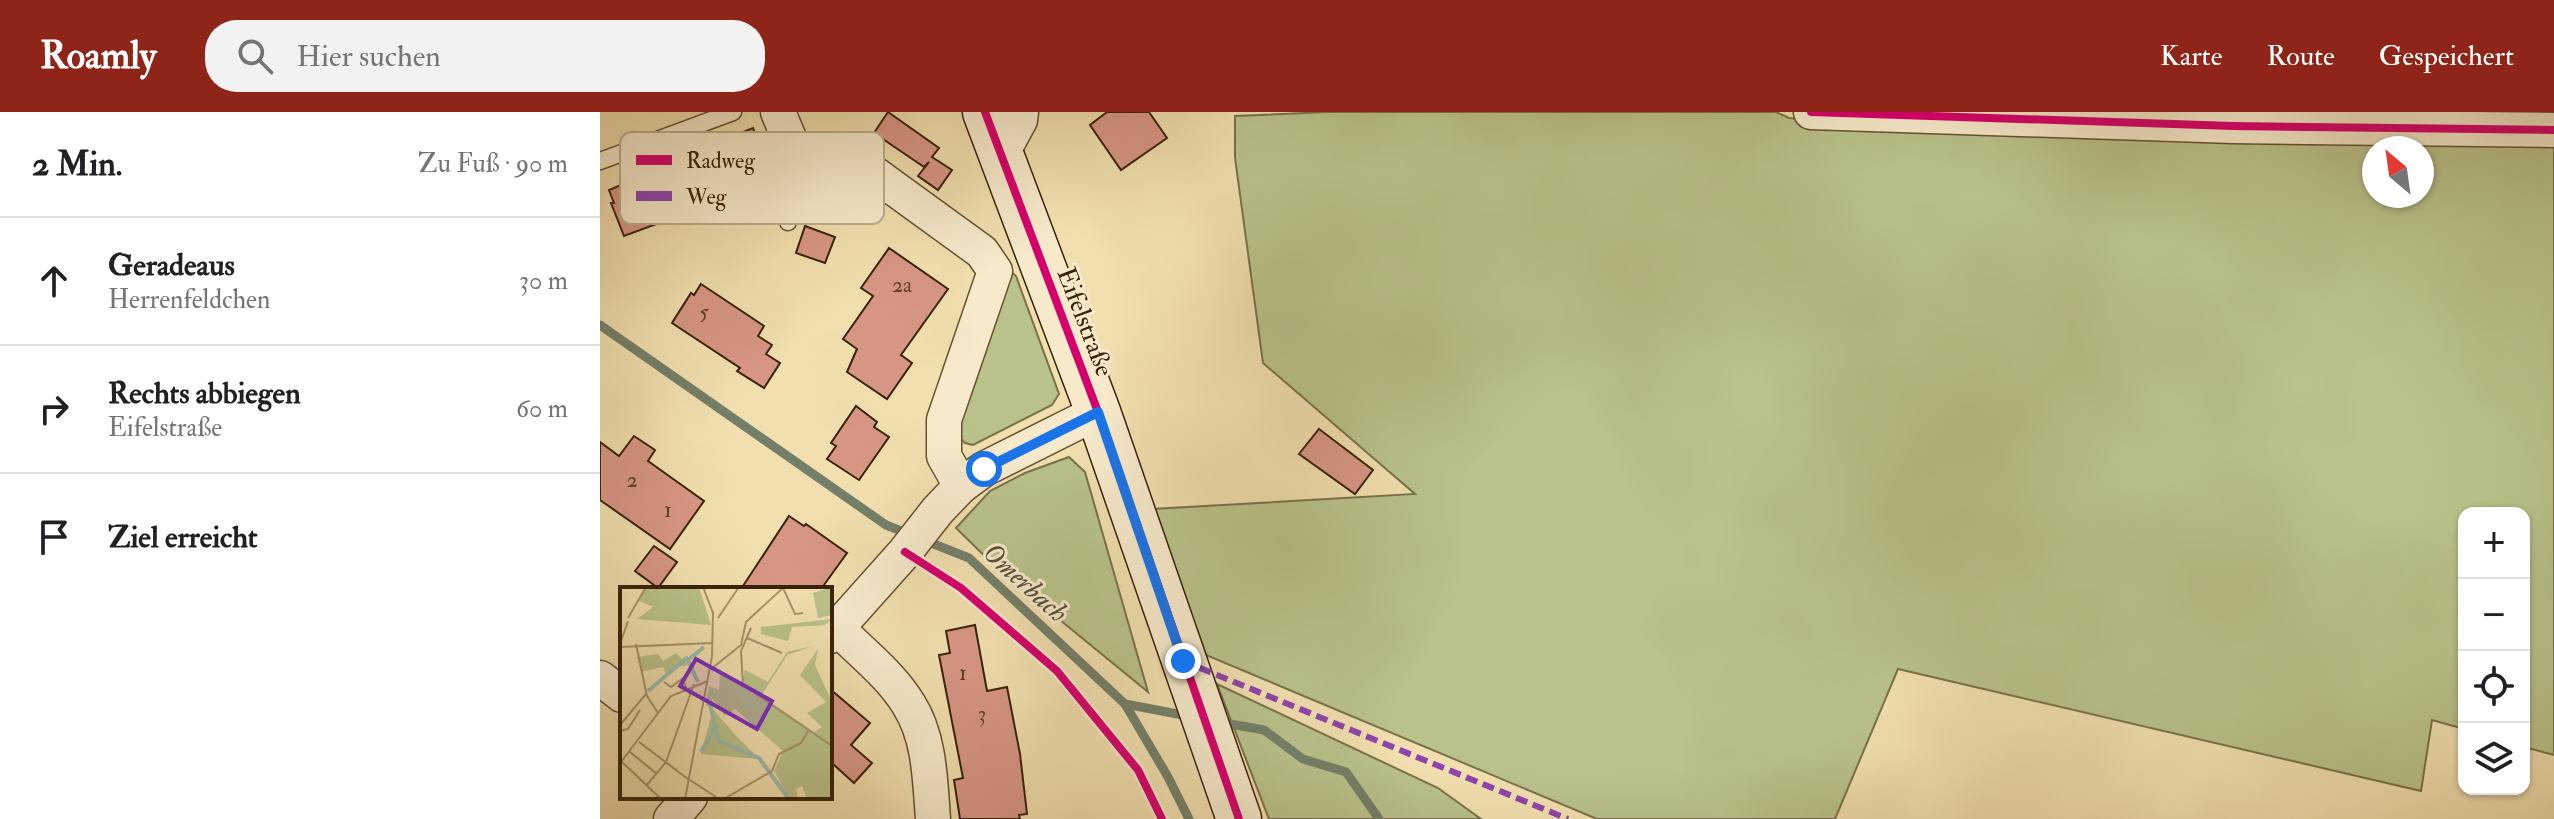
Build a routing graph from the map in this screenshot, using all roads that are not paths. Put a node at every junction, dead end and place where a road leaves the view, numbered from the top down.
1 (733, 112) edge
2 (778, 112) edge
3 (985, 112) edge
4 (1021, 112) edge
5 (1811, 112) edge
6 (2554, 130) edge
7 (679, 132) edge
8 (786, 132) edge
9 (620, 154) edge
10 (1001, 155) junction
11 (600, 161) edge
12 (884, 181) edge
13 (1098, 412) junction
14 (950, 498) junction
15 (833, 632) edge
16 (600, 678) edge
17 (620, 693) edge
18 (688, 799) edge
19 (671, 819) edge
20 (933, 819) edge
21 (1239, 819) edge

1 - 7 lane
2 - 8 street
3 - 10 main road, Eifelstraße
4 - 10 street
5 - 6 street
9 - 11 lane
10 - 13 main road, Eifelstraße
12 - 14 street
13 - 14 street
13 - 21 main road, Eifelstraße
14 - 15 street
15 - 20 street
16 - 17 street
18 - 19 street

